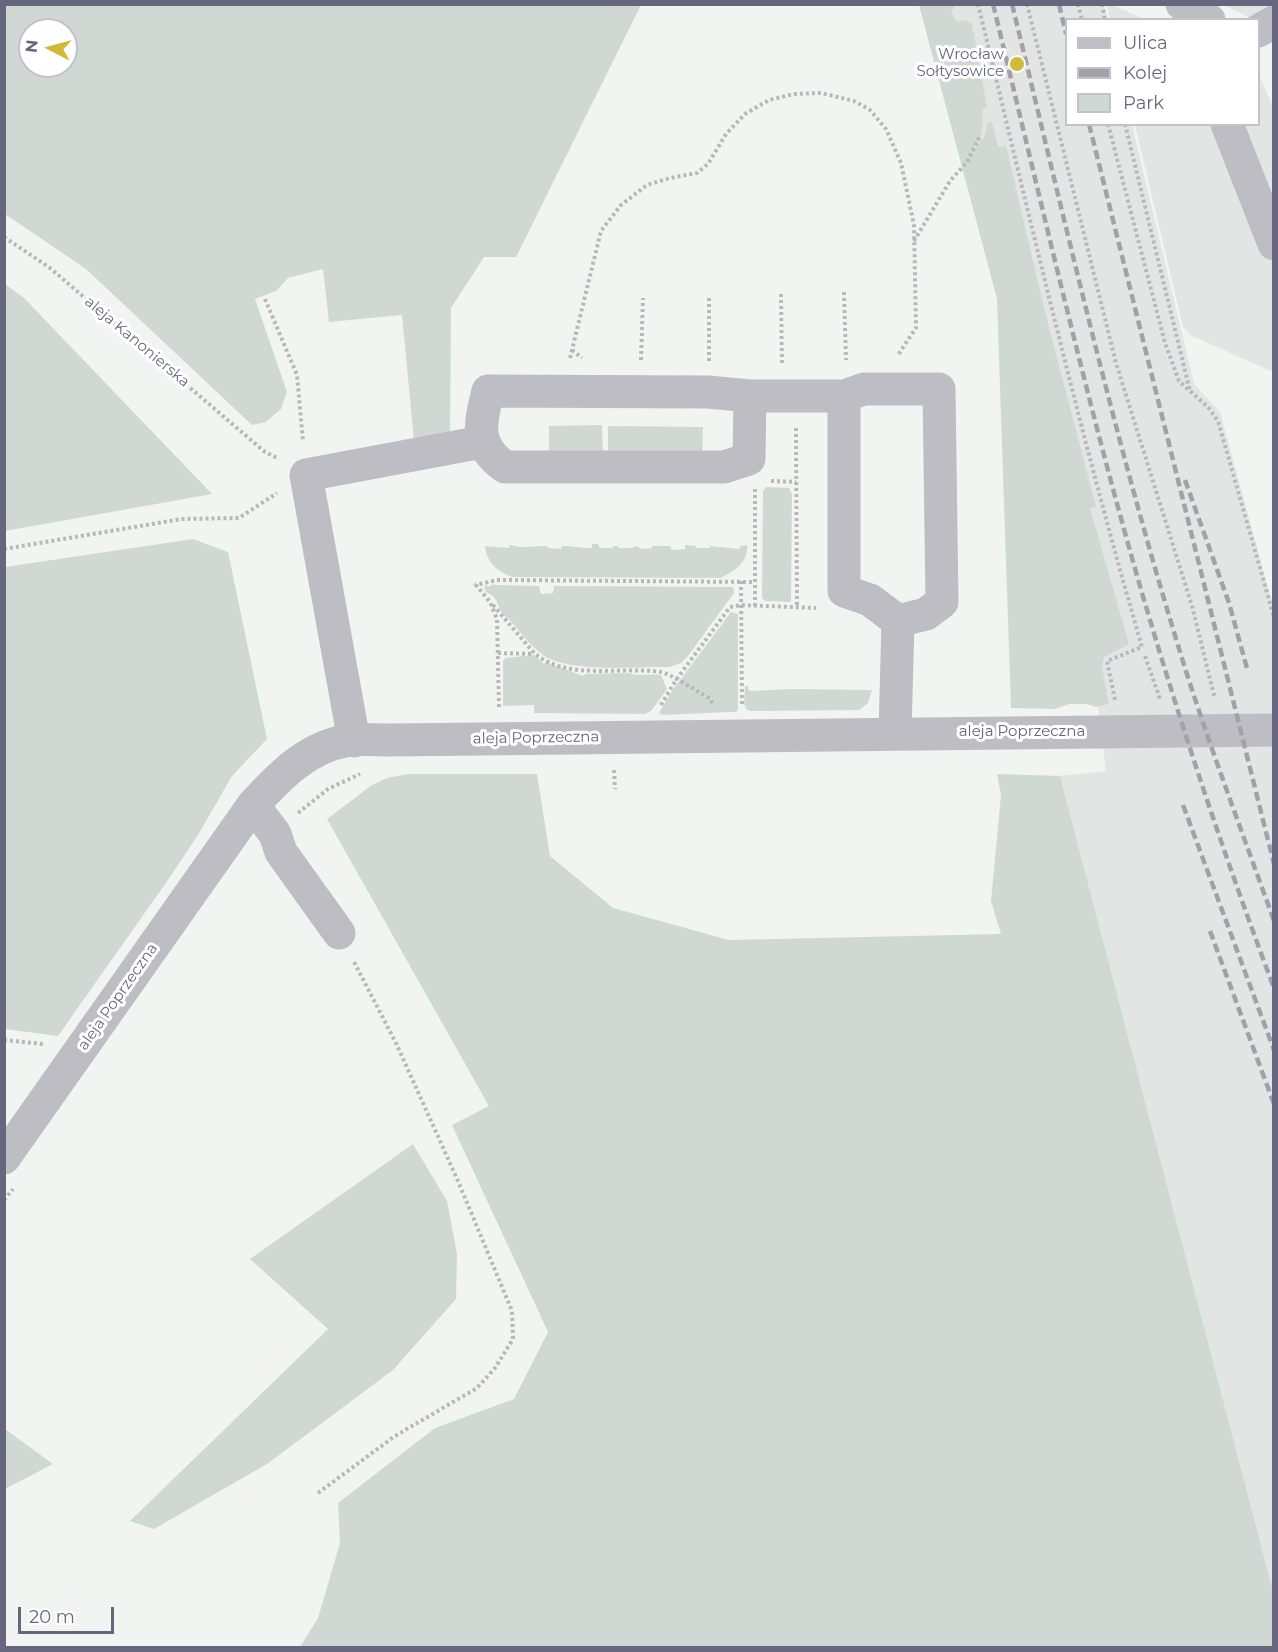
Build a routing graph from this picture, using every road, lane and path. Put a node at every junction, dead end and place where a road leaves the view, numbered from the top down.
1 (978, 4) edge
2 (1027, 4) edge
3 (1182, 4) edge
4 (1206, 18) edge
5 (1274, 22) edge
6 (1260, 30) edge
7 (1260, 45) edge
8 (1274, 52) edge
9 (1109, 126) edge
10 (1125, 126) edge
11 (1228, 126) edge
12 (980, 136) dead end
13 (4, 237) edge
14 (914, 241) junction
15 (1274, 244) edge
16 (844, 292) dead end
17 (781, 294) dead end
18 (709, 296) dead end
19 (644, 298) dead end
20 (266, 299) dead end
21 (572, 350) junction
22 (896, 357) dead end
23 (587, 362) dead end
24 (564, 392) junction
25 (641, 392) junction
26 (708, 392) junction
27 (1191, 392) junction
28 (782, 395) junction
29 (750, 396) junction
30 (844, 396) junction
31 (796, 427) dead end
32 (482, 442) junction
33 (265, 452) dead end
34 (752, 470) junction
35 (306, 475) junction
36 (797, 482) junction
37 (4, 549) edge
38 (741, 581) junction
39 (755, 582) junction
40 (490, 602) junction
41 (741, 606) junction
42 (755, 606) junction
43 (797, 607) junction
44 (820, 608) dead end
45 (1274, 617) edge
46 (898, 621) junction
47 (498, 653) junction
48 (535, 654) junction
49 (1145, 656) dead end
50 (676, 680) junction
51 (1116, 702) dead end
52 (1216, 703) dead end
53 (1161, 704) dead end
54 (742, 706) dead end
55 (499, 708) dead end
56 (716, 708) dead end
57 (658, 709) dead end
58 (1274, 730) edge
59 (896, 733) junction
60 (354, 741) junction
61 (614, 763) dead end
62 (364, 772) dead end
63 (615, 789) dead end
64 (253, 805) junction
65 (274, 834) junction
66 (339, 933) joint
67 (11, 1169) edge
68 (4, 1200) edge
69 (318, 1493) dead end

1 - 51 path
2 - 52 path
3 - 4 street
5 - 6 street
7 - 8 street
9 - 27 path
10 - 27 path
11 - 15 street
12 - 14 path
13 - 33 path, aleja Kanonierska
14 - 21 path
14 - 22 path
16 - 30 path
17 - 28 path
18 - 26 path
19 - 25 path
20 - 35 path
21 - 23 path
21 - 24 path
24 - 25 street
24 - 32 street
25 - 26 street
26 - 29 street
27 - 45 path
28 - 29 street
28 - 30 street
29 - 34 street
30 - 46 street
30 - 46 street
31 - 36 path
32 - 34 street
32 - 35 street
34 - 36 path
34 - 39 path
35 - 37 path
35 - 60 street
36 - 43 path
38 - 39 path
38 - 40 path
38 - 41 path
39 - 42 path
40 - 47 path
40 - 48 path
41 - 42 path
41 - 50 path
41 - 54 path
42 - 43 path
43 - 44 path
46 - 59 street
47 - 48 path
47 - 55 path
48 - 50 path
49 - 53 path
50 - 56 path
50 - 57 path
58 - 59 street, aleja Poprzeczna
59 - 60 street, aleja Poprzeczna
60 - 64 street, aleja Poprzeczna
61 - 63 path
62 - 65 path
64 - 65 street
64 - 67 street, aleja Poprzeczna
65 - 66 street
66 - 69 path
67 - 68 path

